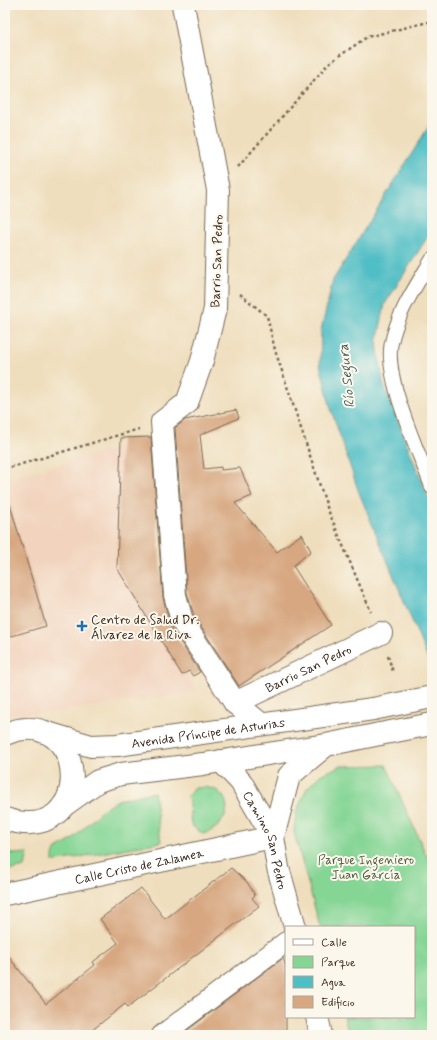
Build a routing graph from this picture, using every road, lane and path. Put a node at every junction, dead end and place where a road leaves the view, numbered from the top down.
1 (183, 5) edge
2 (432, 21) edge
3 (218, 190) junction
4 (432, 259) edge
5 (216, 275) junction
6 (162, 422) junction
7 (5, 469) edge
8 (432, 488) edge
9 (381, 633) joint
10 (432, 697) edge
11 (235, 703) junction
12 (261, 724) junction
13 (432, 724) edge
14 (44, 732) junction
15 (5, 734) edge
16 (326, 745) junction
17 (221, 761) junction
18 (430, 762) dead end
19 (432, 767) edge
20 (63, 806) junction
21 (5, 819) edge
22 (273, 838) junction
23 (5, 894) edge
24 (295, 926) edge
25 (285, 943) edge
26 (317, 1018) edge
27 (162, 1035) edge
28 (321, 1035) edge

1 - 3 street, Barrio San Pedro
2 - 3 path
3 - 5 street, Barrio San Pedro
4 - 8 lane
5 - 6 street, Barrio San Pedro
5 - 9 path
6 - 7 path
6 - 11 street
9 - 11 street, Barrio San Pedro
10 - 12 street, Avenida Príncipe de Asturias, bridge
11 - 12 street
12 - 14 street, Avenida Príncipe de Asturias
13 - 16 street, bridge
14 - 15 street, Avenida Príncipe de Asturias
14 - 20 street
16 - 17 street
16 - 22 street
17 - 20 street
17 - 22 street, Camino San Pedro
18 - 19 path
20 - 21 street
22 - 23 street, Calle Cristo de Zalamea
22 - 24 street, Camino San Pedro
25 - 27 street
26 - 28 street

